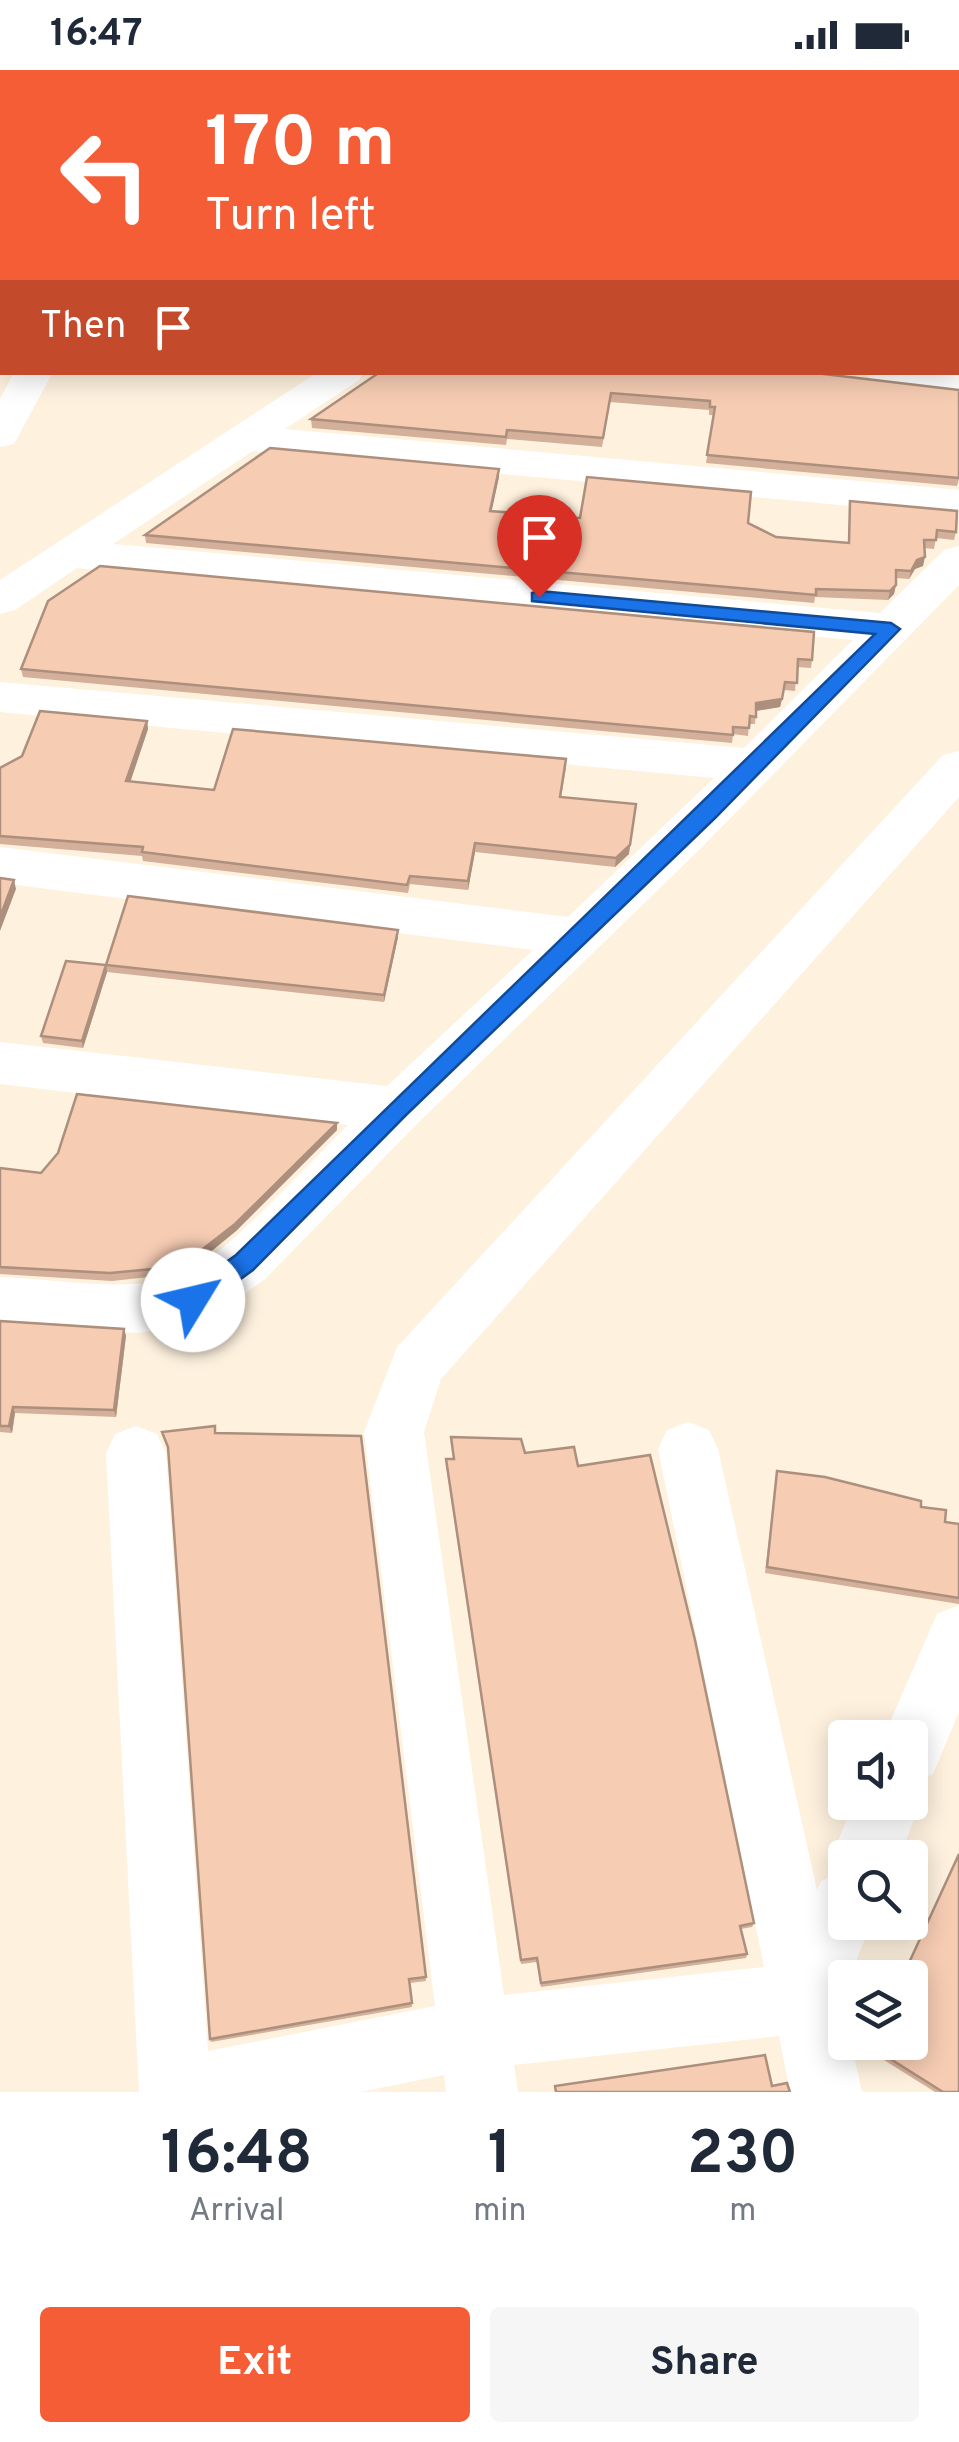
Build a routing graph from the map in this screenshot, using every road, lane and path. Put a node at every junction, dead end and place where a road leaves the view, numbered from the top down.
1 (32, 375) edge
2 (340, 375) edge
3 (917, 375) edge
4 (959, 379) edge
5 (0, 436) edge
6 (246, 438) junction
7 (959, 502) edge
8 (69, 554) junction
9 (959, 560) edge
10 (0, 600) edge
11 (891, 629) junction
12 (0, 696) edge
13 (756, 766) junction
14 (959, 766) edge
15 (0, 865) edge
16 (578, 937) junction
17 (0, 1063) edge
18 (398, 1109) junction
19 (0, 1302) edge
20 (688, 1449) dead end
21 (136, 1453) dead end
22 (959, 1635) edge
23 (923, 1720) edge
24 (830, 1940) edge
25 (806, 1998) junction
26 (478, 2063) edge
27 (178, 2092) edge
28 (826, 2092) edge

1 - 5 street
2 - 6 street
3 - 4 street
6 - 7 street
6 - 8 street
8 - 10 street
8 - 11 street
9 - 11 street
11 - 13 street
12 - 13 street
13 - 16 street
14 - 26 street
15 - 16 street
16 - 18 street
17 - 18 street
18 - 19 street
20 - 25 street
21 - 27 street
22 - 23 street
24 - 25 street
25 - 26 street
25 - 28 street
26 - 27 street

